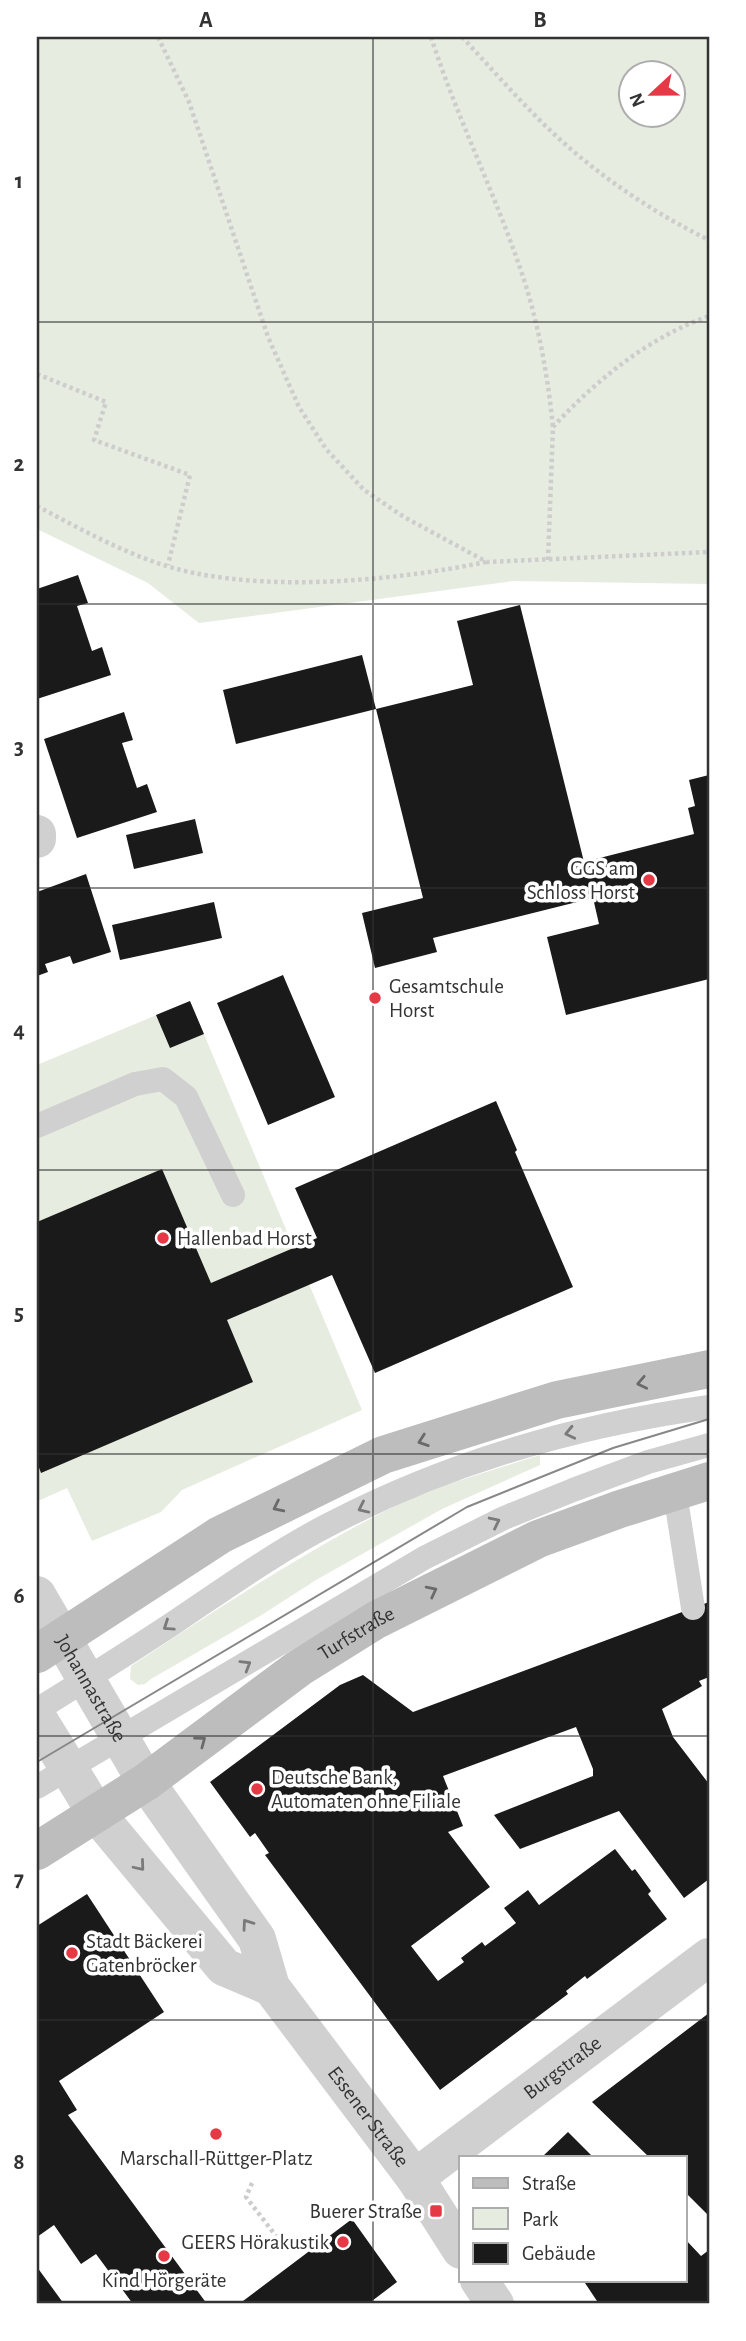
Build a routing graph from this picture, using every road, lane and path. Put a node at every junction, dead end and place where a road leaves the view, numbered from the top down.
1 (158, 37) edge
2 (431, 37) edge
3 (462, 37) edge
4 (709, 240) edge
5 (709, 316) edge
6 (37, 374) edge
7 (553, 427) junction
8 (37, 506) edge
9 (709, 552) edge
10 (548, 560) junction
11 (487, 562) junction
12 (168, 565) junction
13 (37, 834) edge
14 (37, 839) edge
15 (37, 1126) edge
16 (233, 1195) dead end
17 (709, 1369) edge
18 (709, 1406) edge
19 (709, 1445) edge
20 (692, 1487) edge
21 (37, 1595) edge
22 (693, 1608) dead end
23 (49, 1646) edge
24 (85, 1679) junction
25 (37, 1710) edge
26 (37, 1717) edge
27 (120, 1740) junction
28 (52, 1778) edge
29 (146, 1782) junction
30 (96, 1814) junction
31 (37, 1851) edge
32 (709, 1957) edge
33 (271, 1987) junction
34 (415, 2178) junction
35 (252, 2183) dead end
36 (276, 2236) dead end
37 (459, 2247) edge
38 (480, 2282) edge
39 (495, 2304) edge

1 - 11 path
2 - 7 path
3 - 4 path
5 - 7 path
6 - 12 path
7 - 10 path
8 - 12 path
9 - 10 path
10 - 11 path
11 - 12 path
13 - 14 street
15 - 16 lane
17 -> 23 main road
18 -> 24 lane
27 -> 19 lane
20 - 22 lane
29 -> 20 main road, Turfstraße
21 - 23 street, Johannastraße
23 - 24 street, Johannastraße
24 - 25 lane
24 - 27 street, Johannastraße
26 - 28 street
27 - 28 lane
27 - 29 street, Johannastraße
28 - 30 street
29 - 30 main road, Turfstraße
33 -> 29 street, Essener Straße
30 - 31 main road, Turfstraße
30 -> 33 street, Essener Straße
32 - 34 street, Burgstraße
33 - 34 street, Essener Straße
34 - 37 street, Essener Straße
35 - 36 path
38 - 39 street

